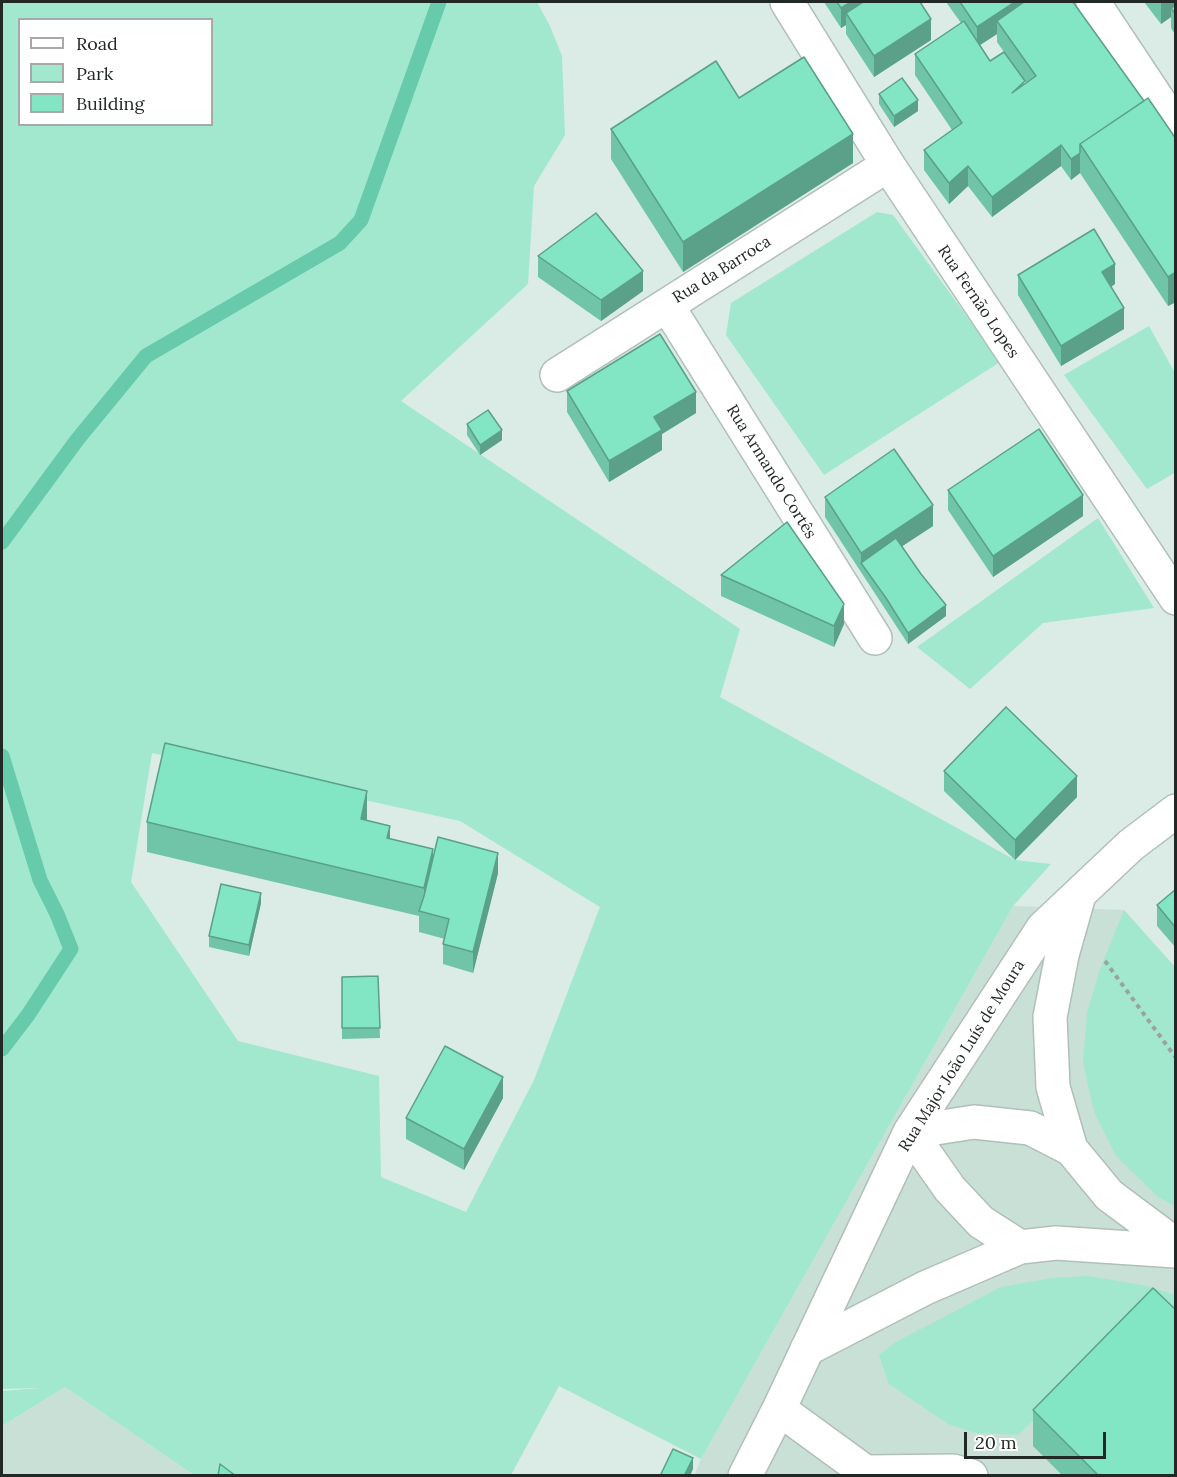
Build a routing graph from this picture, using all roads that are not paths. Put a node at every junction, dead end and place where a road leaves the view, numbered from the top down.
1 (786, 2) edge
2 (1093, 2) edge
3 (1176, 127) edge
4 (888, 165) junction
5 (667, 305) junction
6 (557, 375) dead end
7 (1176, 598) edge
8 (874, 638) dead end
9 (1176, 811) edge
10 (1079, 895) junction
11 (910, 1132) junction
12 (1071, 1149) junction
13 (1176, 1245) edge
14 (1020, 1247) junction
15 (1176, 1251) edge
16 (807, 1349) junction
17 (779, 1408) junction
18 (869, 1474) edge
19 (746, 1476) edge
20 (971, 1476) edge

1 - 4 street, Rua Fernão Lopes
2 - 3 street
4 - 5 street, Rua da Barroca
4 - 7 street, Rua Fernão Lopes
5 - 6 street, Rua da Barroca
5 - 8 street, Rua Armando Cortês
9 - 10 street, Rua Major João Luís de Moura
10 - 11 street, Rua Major João Luís de Moura
10 - 12 street
11 - 12 street
11 - 14 street
11 - 16 street, Rua Major João Luís de Moura
12 - 13 street
14 - 15 street
14 - 16 street
16 - 17 street, Rua Major João Luís de Moura
17 - 18 street
17 - 19 street, Rua Major João Luís de Moura
18 - 20 street

